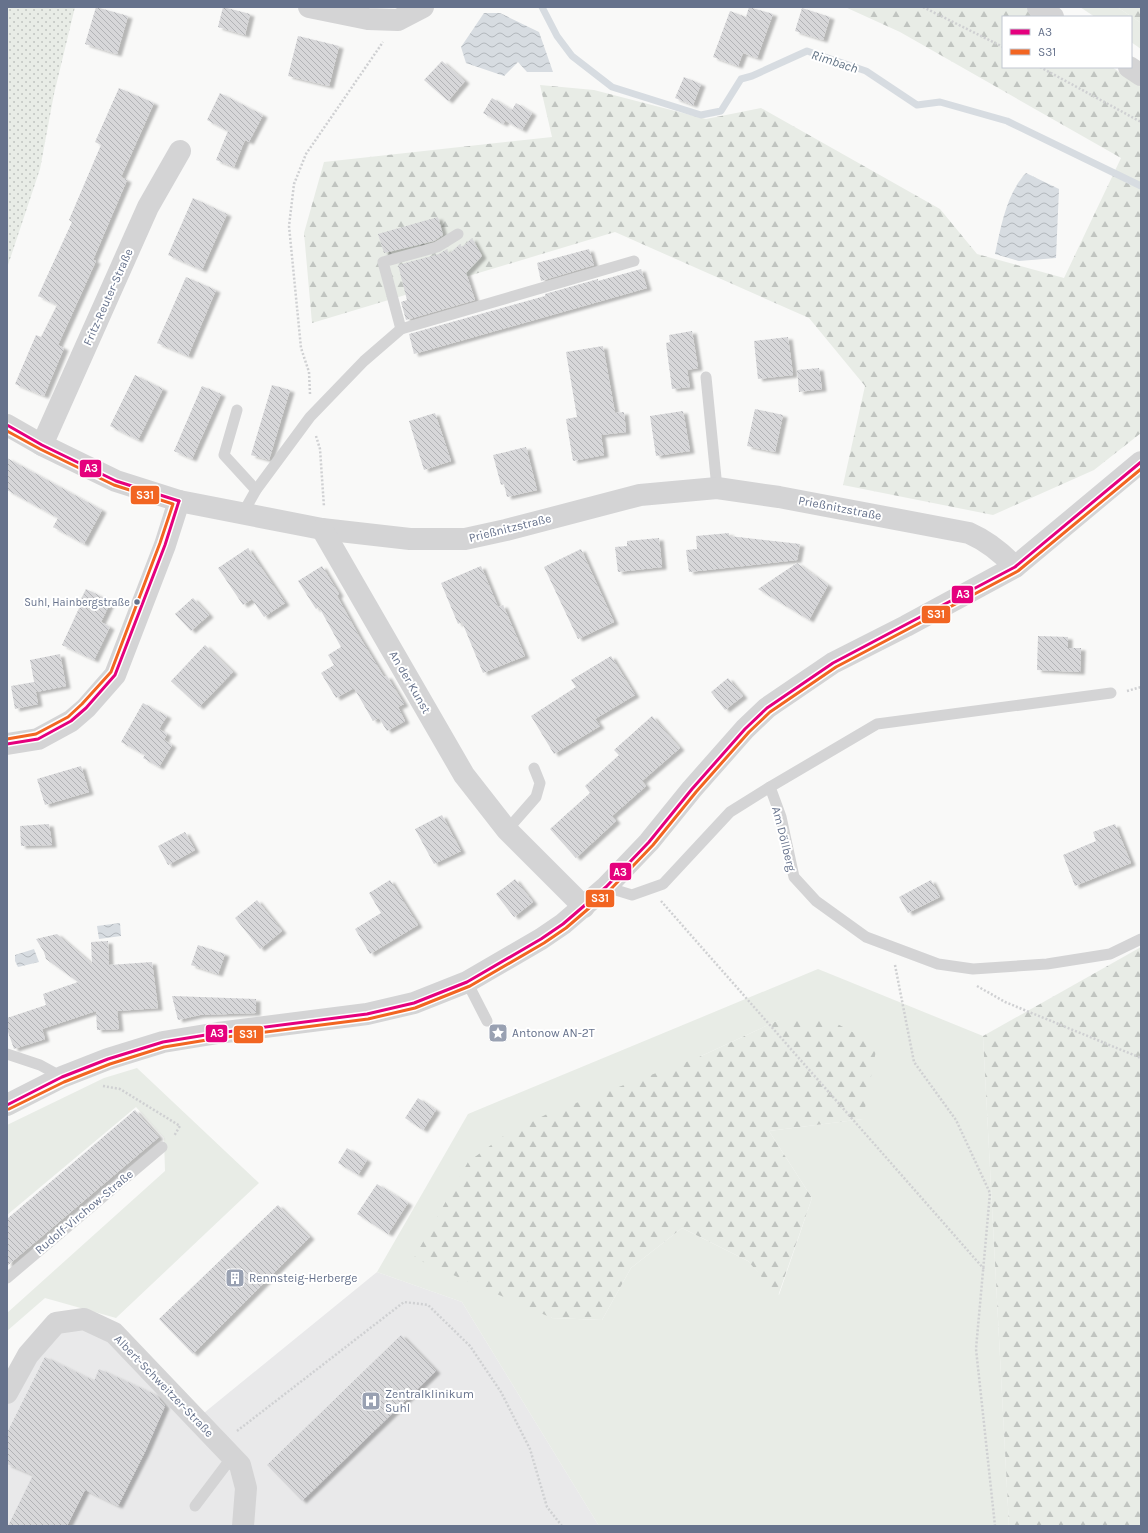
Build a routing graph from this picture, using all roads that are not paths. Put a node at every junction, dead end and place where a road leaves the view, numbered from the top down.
1 (309, 7) edge
2 (423, 7) edge
3 (1038, 7) edge
4 (1052, 16) edge
5 (1130, 68) edge
6 (1141, 75) edge
7 (180, 151) dead end
8 (458, 234) dead end
9 (634, 261) dead end
10 (401, 329) junction
11 (706, 377) dead end
12 (237, 410) dead end
13 (7, 425) edge
14 (42, 445) junction
15 (1141, 462) edge
16 (717, 488) junction
17 (256, 490) junction
18 (179, 502) junction
19 (243, 513) junction
20 (322, 529) junction
21 (1014, 567) junction
22 (1111, 693) dead end
23 (7, 744) edge
24 (534, 768) dead end
25 (770, 787) junction
26 (507, 830) junction
27 (606, 887) junction
28 (584, 907) junction
29 (1141, 939) edge
30 (468, 982) junction
31 (487, 1021) dead end
32 (7, 1054) edge
33 (62, 1077) junction
34 (7, 1105) edge
35 (162, 1146) road end
36 (7, 1278) edge
37 (7, 1393) edge
38 (226, 1450) junction
39 (195, 1506) dead end
40 (243, 1526) edge

1 - 2 street
3 - 4 street
5 - 6 street
7 - 14 street, Fritz-Reuter-Straße
8 - 10 lane
9 - 10 lane
10 - 17 lane
11 - 16 lane
12 - 17 lane
13 - 14 street, Prießnitzstraße
14 - 18 street, Prießnitzstraße
15 - 21 street
16 - 20 street, Prießnitzstraße
16 - 21 street, Prießnitzstraße
17 - 19 lane
18 - 19 street, Prießnitzstraße
18 - 23 street
19 - 20 street, Prießnitzstraße
20 - 26 street, An der Kunst
21 - 27 street
22 - 25 lane
24 - 26 lane
25 - 27 lane, Am Döllberg
25 - 29 lane, Am Döllberg
26 - 28 street, An der Kunst
27 - 28 street
28 - 30 street
30 - 31 lane
30 - 33 street
32 - 33 lane
33 - 34 street
35 - 36 lane, Rudolf-Virchow-Straße
37 - 38 street, Albert-Schweitzer-Straße
38 - 39 lane
38 - 40 street, Albert-Schweitzer-Straße

